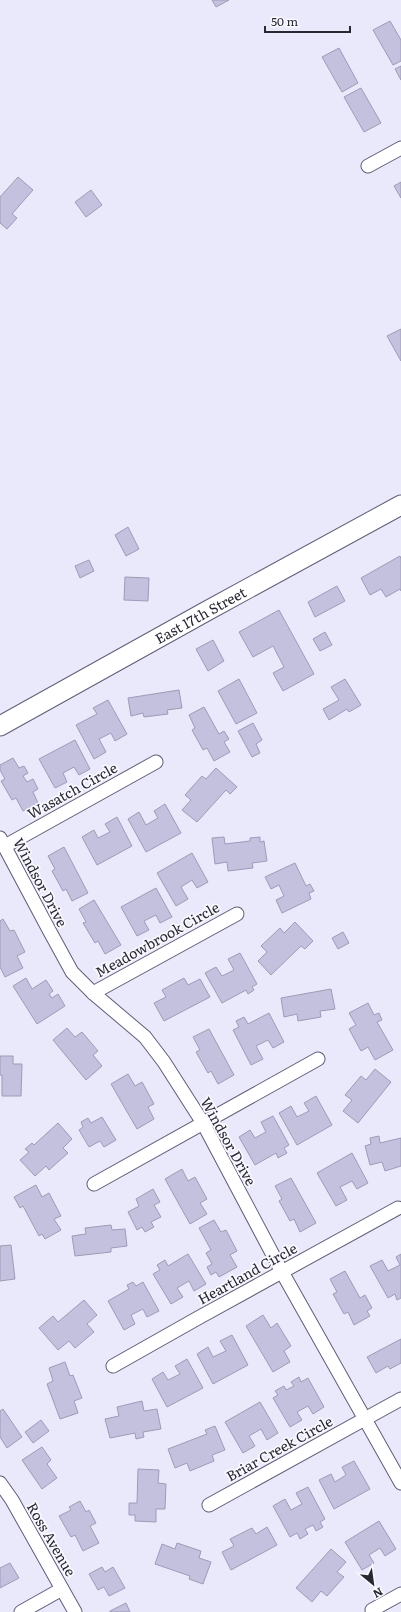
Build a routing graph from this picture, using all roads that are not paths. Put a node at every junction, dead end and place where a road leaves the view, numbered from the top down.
1 (401, 148) edge
2 (368, 166) dead end
3 (401, 505) edge
4 (0, 726) edge
5 (156, 762) dead end
6 (2, 842) edge
7 (237, 914) dead end
8 (93, 993) junction
9 (318, 1059) dead end
10 (203, 1123) junction
11 (94, 1184) dead end
12 (398, 1208) dead end
13 (282, 1272) junction
14 (113, 1366) dead end
15 (401, 1399) edge
16 (365, 1419) junction
17 (0, 1483) edge
18 (401, 1483) edge
19 (209, 1505) dead end
20 (62, 1589) junction
21 (401, 1594) edge
22 (372, 1610) dead end
23 (21, 1612) edge
24 (75, 1612) edge

1 - 2 street
3 - 4 main road, East 17th Street
5 - 6 street, Wasatch Circle
6 - 8 street, Windsor Drive
7 - 8 street, Meadowbrook Circle
8 - 10 street, Windsor Drive
9 - 10 street
10 - 11 street
10 - 13 street, Windsor Drive
12 - 13 street, Heartland Circle
13 - 14 street, Heartland Circle
13 - 16 street, Windsor Drive
15 - 16 street, Briar Creek Circle
16 - 18 street, Windsor Drive
16 - 19 street, Briar Creek Circle
17 - 20 street, Ross Avenue
20 - 23 street
20 - 24 street, Ross Avenue
21 - 22 street

